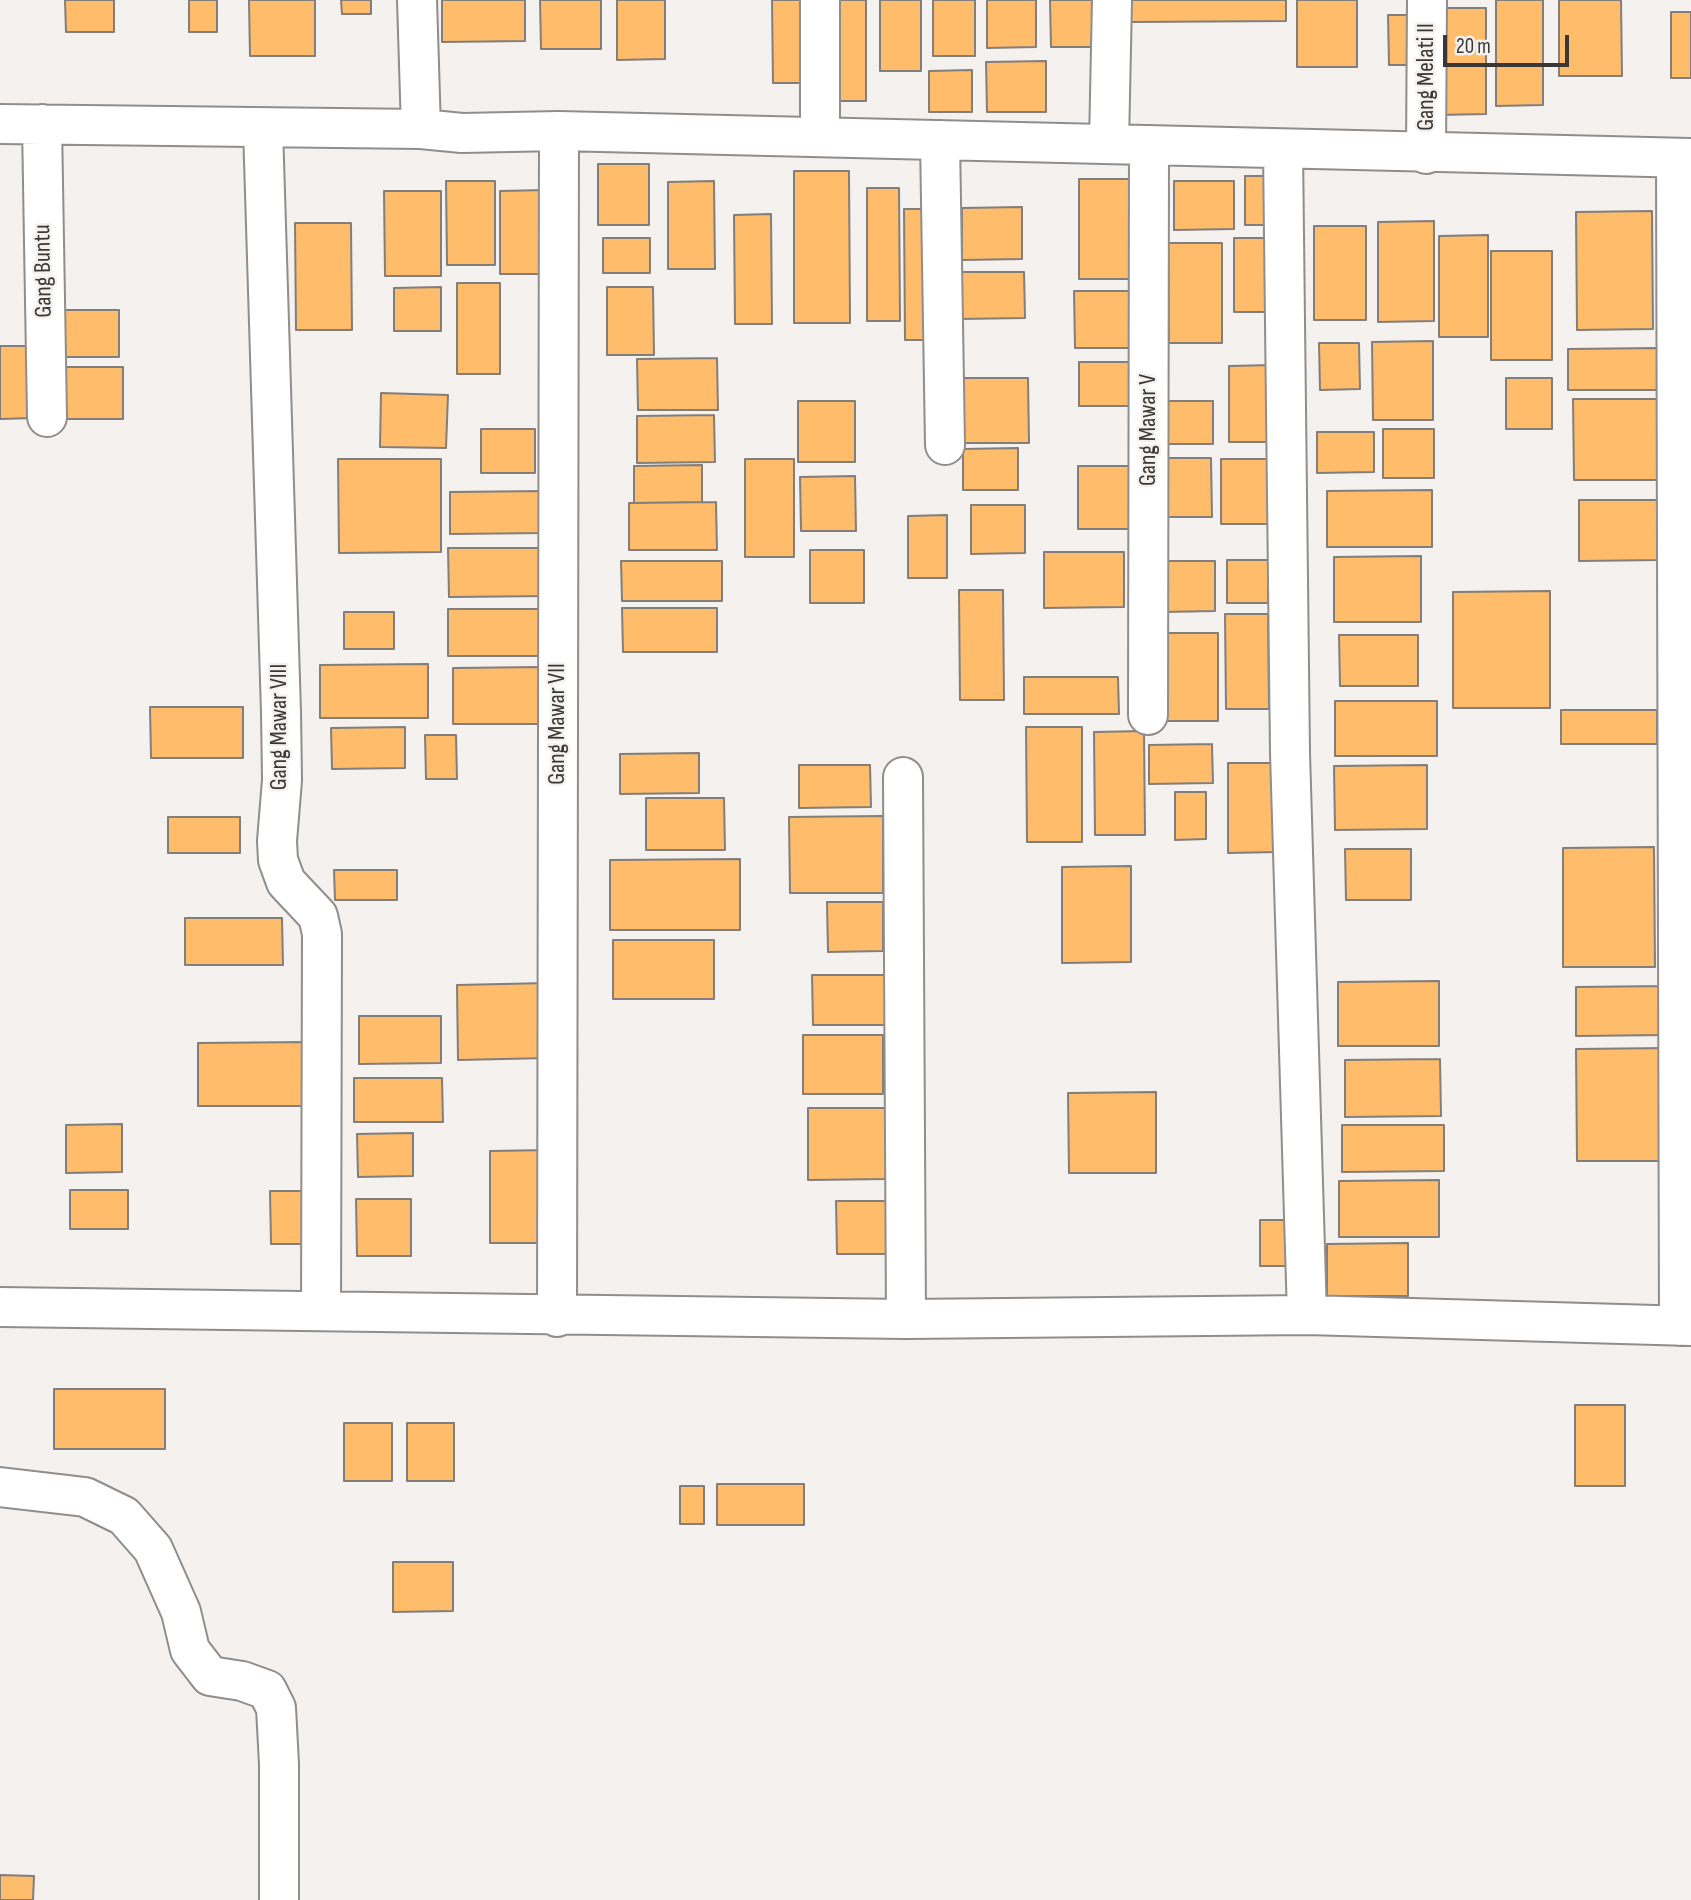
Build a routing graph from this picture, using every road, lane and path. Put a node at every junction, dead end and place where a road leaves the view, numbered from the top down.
1 (417, 0) edge
2 (820, 0) edge
3 (1112, 0) edge
4 (1427, 0) edge
5 (0, 124) edge
6 (42, 124) junction
7 (263, 128) junction
8 (421, 129) junction
9 (558, 131) junction
10 (820, 137) junction
11 (940, 139) junction
12 (1110, 144) junction
13 (1149, 145) junction
14 (1283, 149) junction
15 (1426, 153) junction
16 (1683, 158) edge
17 (47, 417) dead end
18 (944, 446) dead end
19 (1148, 715) dead end
20 (903, 777) dead end
21 (0, 1307) edge
22 (321, 1310) junction
23 (1307, 1315) junction
24 (557, 1317) junction
25 (906, 1319) junction
26 (1685, 1326) edge
27 (0, 1487) edge
28 (278, 1900) edge

1 - 8 street
2 - 10 street
3 - 12 street
4 - 15 street, Gang Melati II
5 - 6 street
6 - 7 street
6 - 17 street, Gang Buntu
7 - 8 street
7 - 22 street, Gang Mawar VIII
8 - 9 street
9 - 10 street
9 - 24 street, Gang Mawar VII
10 - 11 street
11 - 12 street
11 - 18 street
12 - 13 street
13 - 14 street
13 - 19 street, Gang Mawar V
14 - 15 street
14 - 23 street
15 - 16 street
16 - 26 street
20 - 25 street
21 - 22 street
22 - 24 street
23 - 25 street
23 - 26 street
24 - 25 street
27 - 28 street

